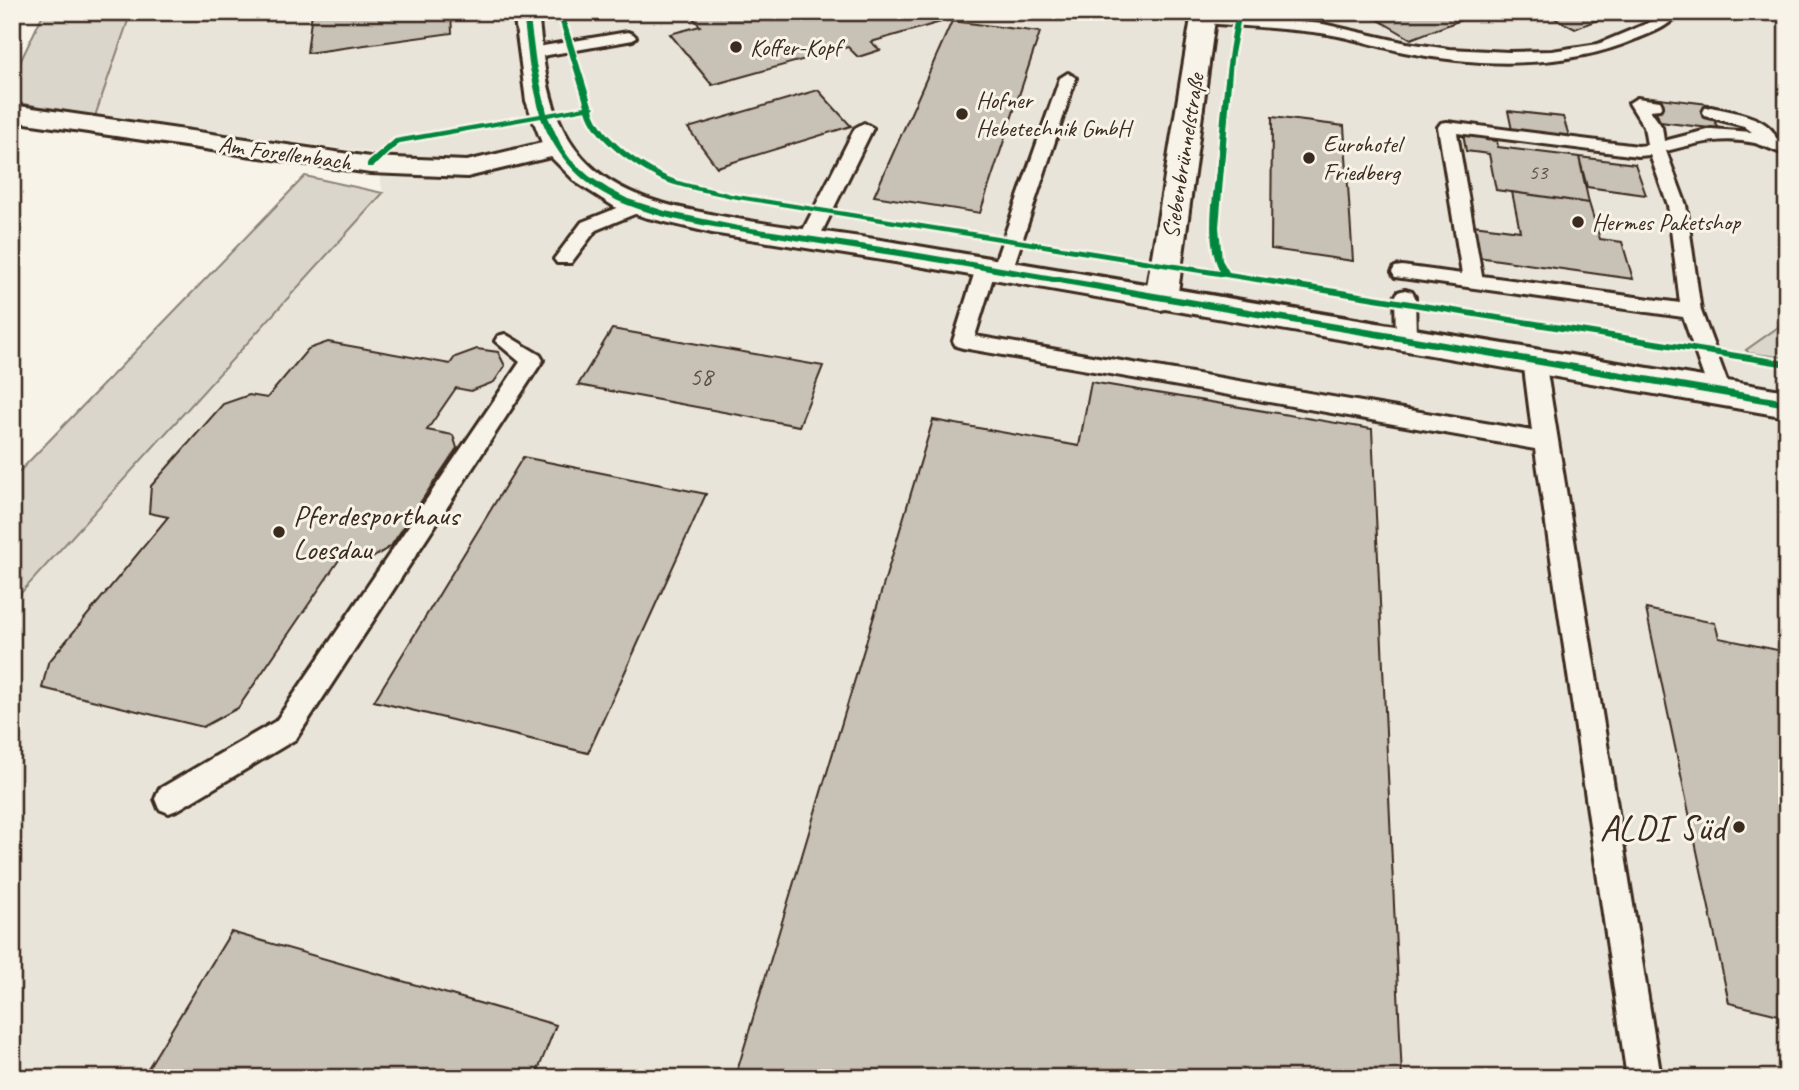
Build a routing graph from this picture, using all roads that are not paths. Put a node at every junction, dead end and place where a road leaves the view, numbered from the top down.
1 (526, 12) edge
2 (1673, 12) edge
3 (1204, 15) edge
4 (628, 37) dead end
5 (531, 53) junction
6 (1068, 78) dead end
7 (1650, 110) dead end
8 (12, 113) edge
9 (1713, 116) dead end
10 (864, 128) dead end
11 (558, 148) junction
12 (1783, 148) edge
13 (1657, 150) junction
14 (635, 207) junction
15 (808, 240) junction
16 (565, 259) dead end
17 (994, 270) junction
18 (1402, 272) dead end
19 (1474, 281) junction
20 (1405, 297) dead end
21 (1161, 299) junction
22 (1691, 311) junction
23 (1406, 338) junction
24 (505, 341) dead end
25 (1534, 360) junction
26 (1720, 392) junction
27 (1787, 404) edge
28 (1545, 442) junction
29 (169, 799) dead end
30 (1644, 1078) edge

1 - 5 street
2 - 3 lane
3 - 21 street, Siebenbrünnelstraße
4 - 5 lane
5 - 11 street
6 - 17 lane
7 - 13 lane
8 - 11 street, Am Forellenbach
9 - 12 lane
10 - 15 lane
11 - 14 street
12 - 13 lane
13 - 19 lane
13 - 22 lane
14 - 15 street
14 - 16 lane
15 - 17 street
17 - 21 street
17 - 28 lane
18 - 19 lane
19 - 22 lane
20 - 23 lane
21 - 23 street
22 - 26 lane
23 - 25 street
24 - 29 lane
25 - 26 street
25 - 28 lane
26 - 27 street
28 - 30 lane

